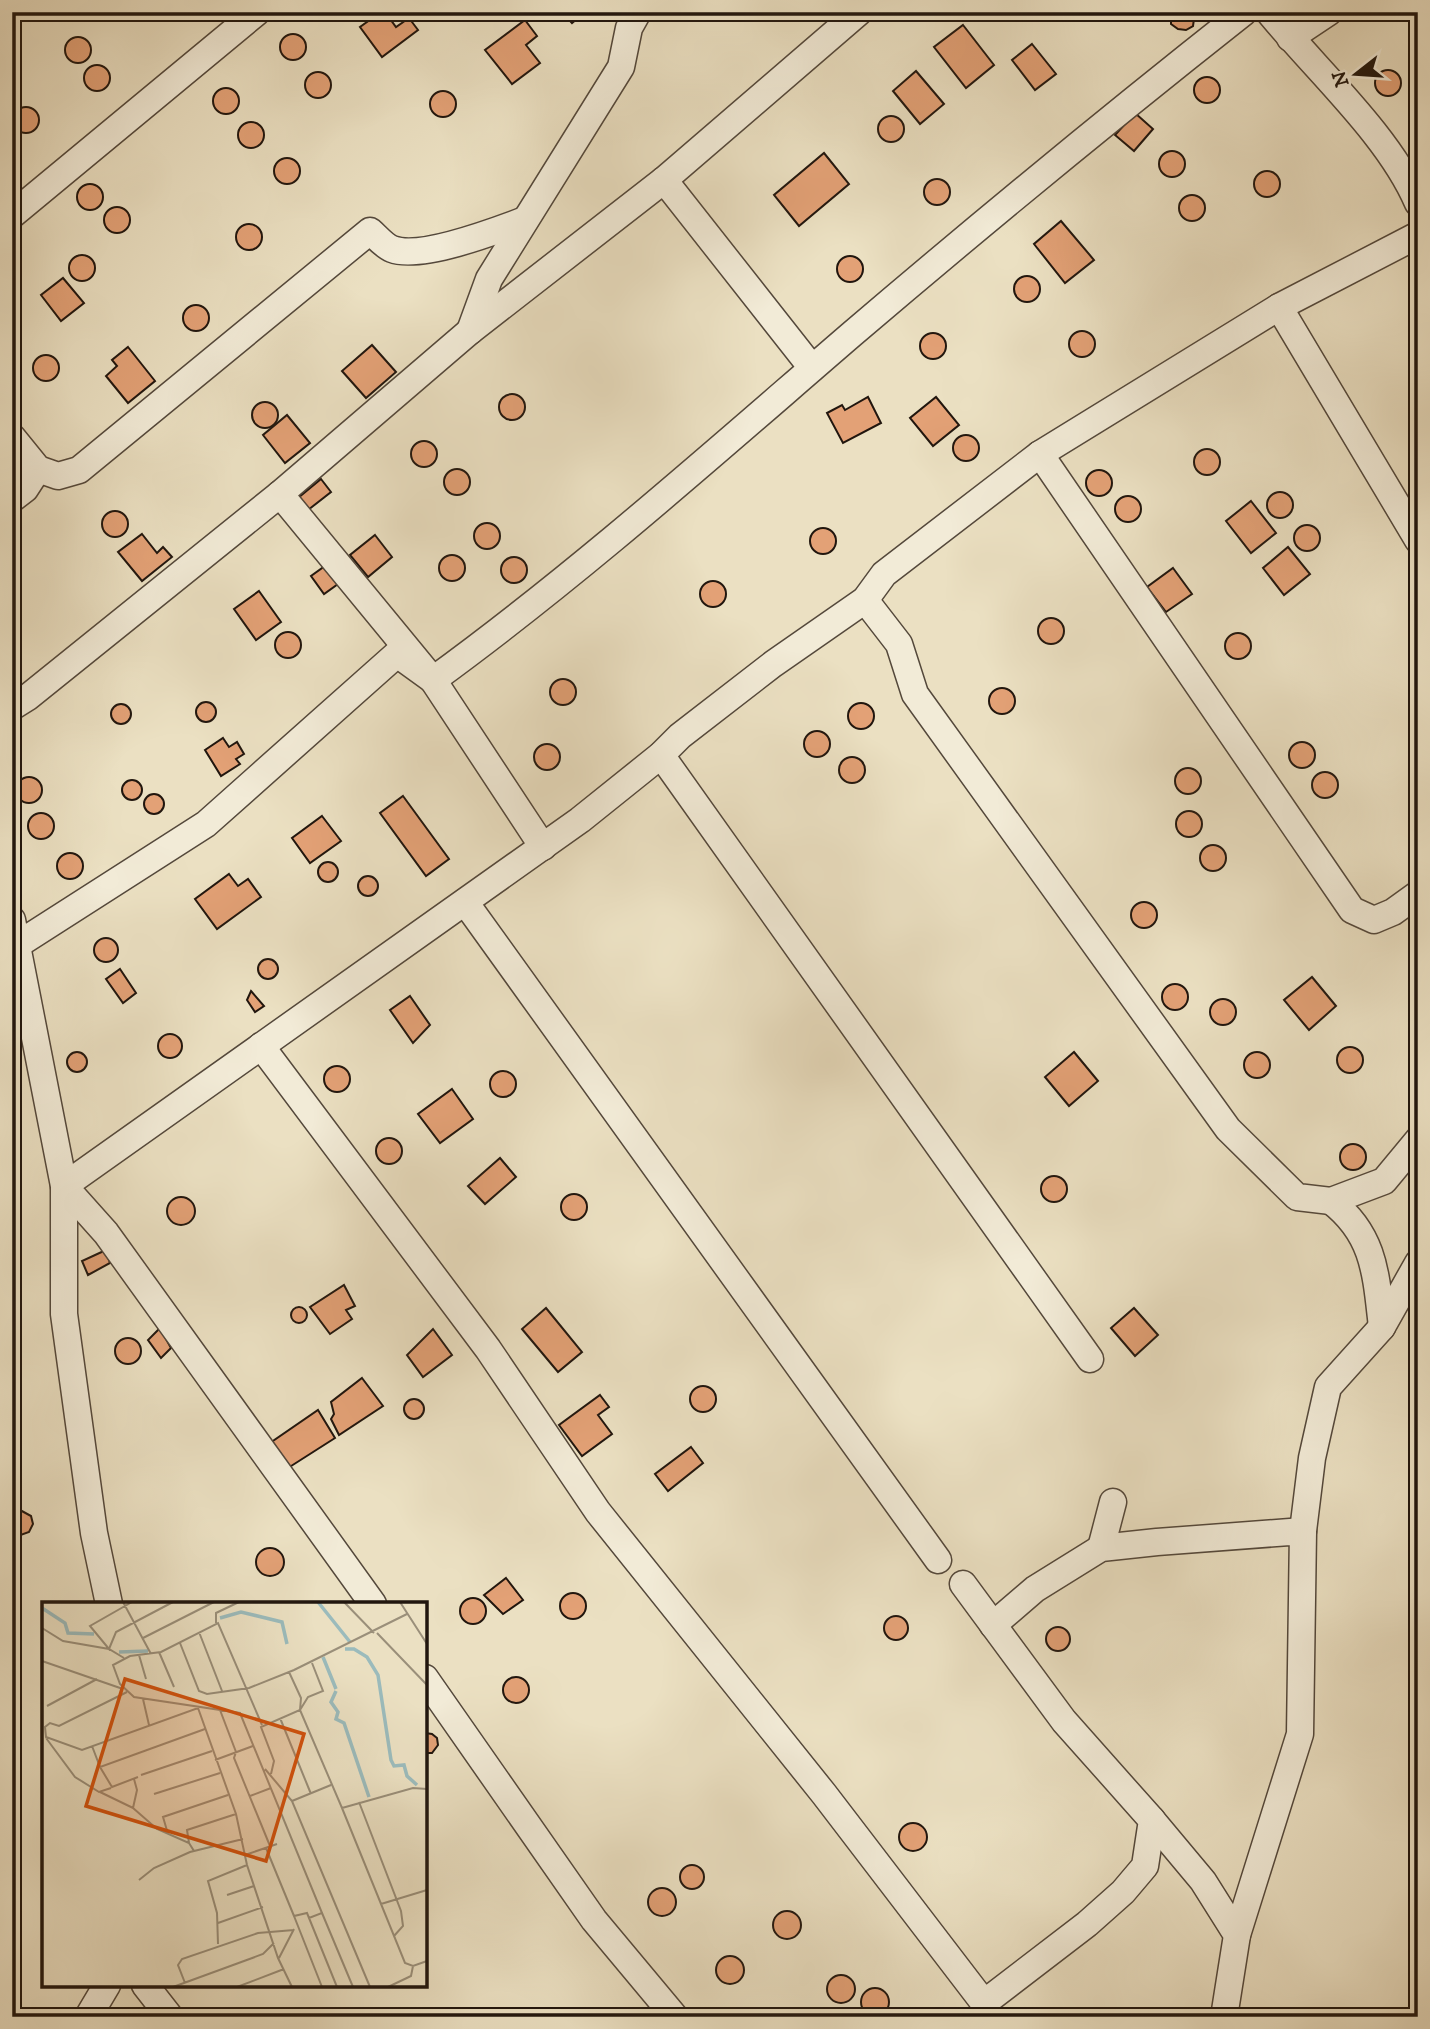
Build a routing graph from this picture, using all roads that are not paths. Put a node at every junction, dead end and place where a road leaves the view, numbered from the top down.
1 (257, 12) edge
2 (639, 12) edge
3 (859, 12) edge
4 (1244, 12) edge
5 (1269, 12) edge
6 (1329, 12) edge
7 (1290, 38) junction
8 (664, 180) junction
9 (1418, 203) edge
10 (12, 215) edge
11 (525, 220) junction
12 (1418, 235) edge
13 (1279, 307) junction
14 (470, 331) junction
15 (812, 368) junction
16 (12, 437) edge
17 (1040, 454) junction
18 (38, 469) junction
19 (280, 494) junction
20 (12, 499) edge
21 (1418, 540) edge
22 (865, 600) junction
23 (433, 680) junction
24 (12, 707) edge
25 (661, 755) junction
26 (543, 847) junction
27 (1418, 894) edge
28 (465, 902) junction
29 (14, 932) edge
30 (261, 1046) junction
31 (1418, 1140) edge
32 (64, 1186) junction
33 (1331, 1201) junction
34 (1418, 1263) edge
35 (1382, 1327) junction
36 (1090, 1359) dead end
37 (1113, 1502) dead end
38 (1303, 1531) junction
39 (1101, 1548) junction
40 (938, 1560) dead end
41 (963, 1584) dead end
42 (109, 1602) edge
43 (372, 1602) edge
44 (993, 1625) junction
45 (427, 1681) edge
46 (1152, 1820) junction
47 (1237, 1935) junction
48 (106, 1987) edge
49 (112, 1987) edge
50 (147, 1987) edge
51 (975, 2010) edge
52 (88, 2017) edge
53 (105, 2017) edge
54 (170, 2017) edge
55 (675, 2017) edge
56 (1224, 2017) edge

1 - 10 street
2 - 11 street
3 - 8 street
4 - 15 street
5 - 7 street
6 - 7 street
7 - 9 street
8 - 14 street
8 - 15 street
11 - 14 street
11 - 18 street
12 - 13 street
13 - 17 street
13 - 21 street
14 - 19 street
15 - 23 street
16 - 18 street
17 - 22 street
17 - 27 street
18 - 20 street
19 - 23 street
19 - 24 street
22 - 25 street
22 - 33 street
23 - 26 street
23 - 29 street
25 - 26 street
25 - 36 street
26 - 28 street
28 - 30 street
28 - 40 street
29 - 32 street
30 - 32 street
30 - 51 street
31 - 33 street
32 - 42 street
32 - 43 street
33 - 35 street
34 - 35 street
35 - 38 street
37 - 39 street
38 - 39 street
38 - 47 street
39 - 44 street
41 - 44 street
44 - 46 street
45 - 55 street
46 - 47 street
46 - 51 street
47 - 56 street
48 - 52 street
49 - 53 street
50 - 54 street

